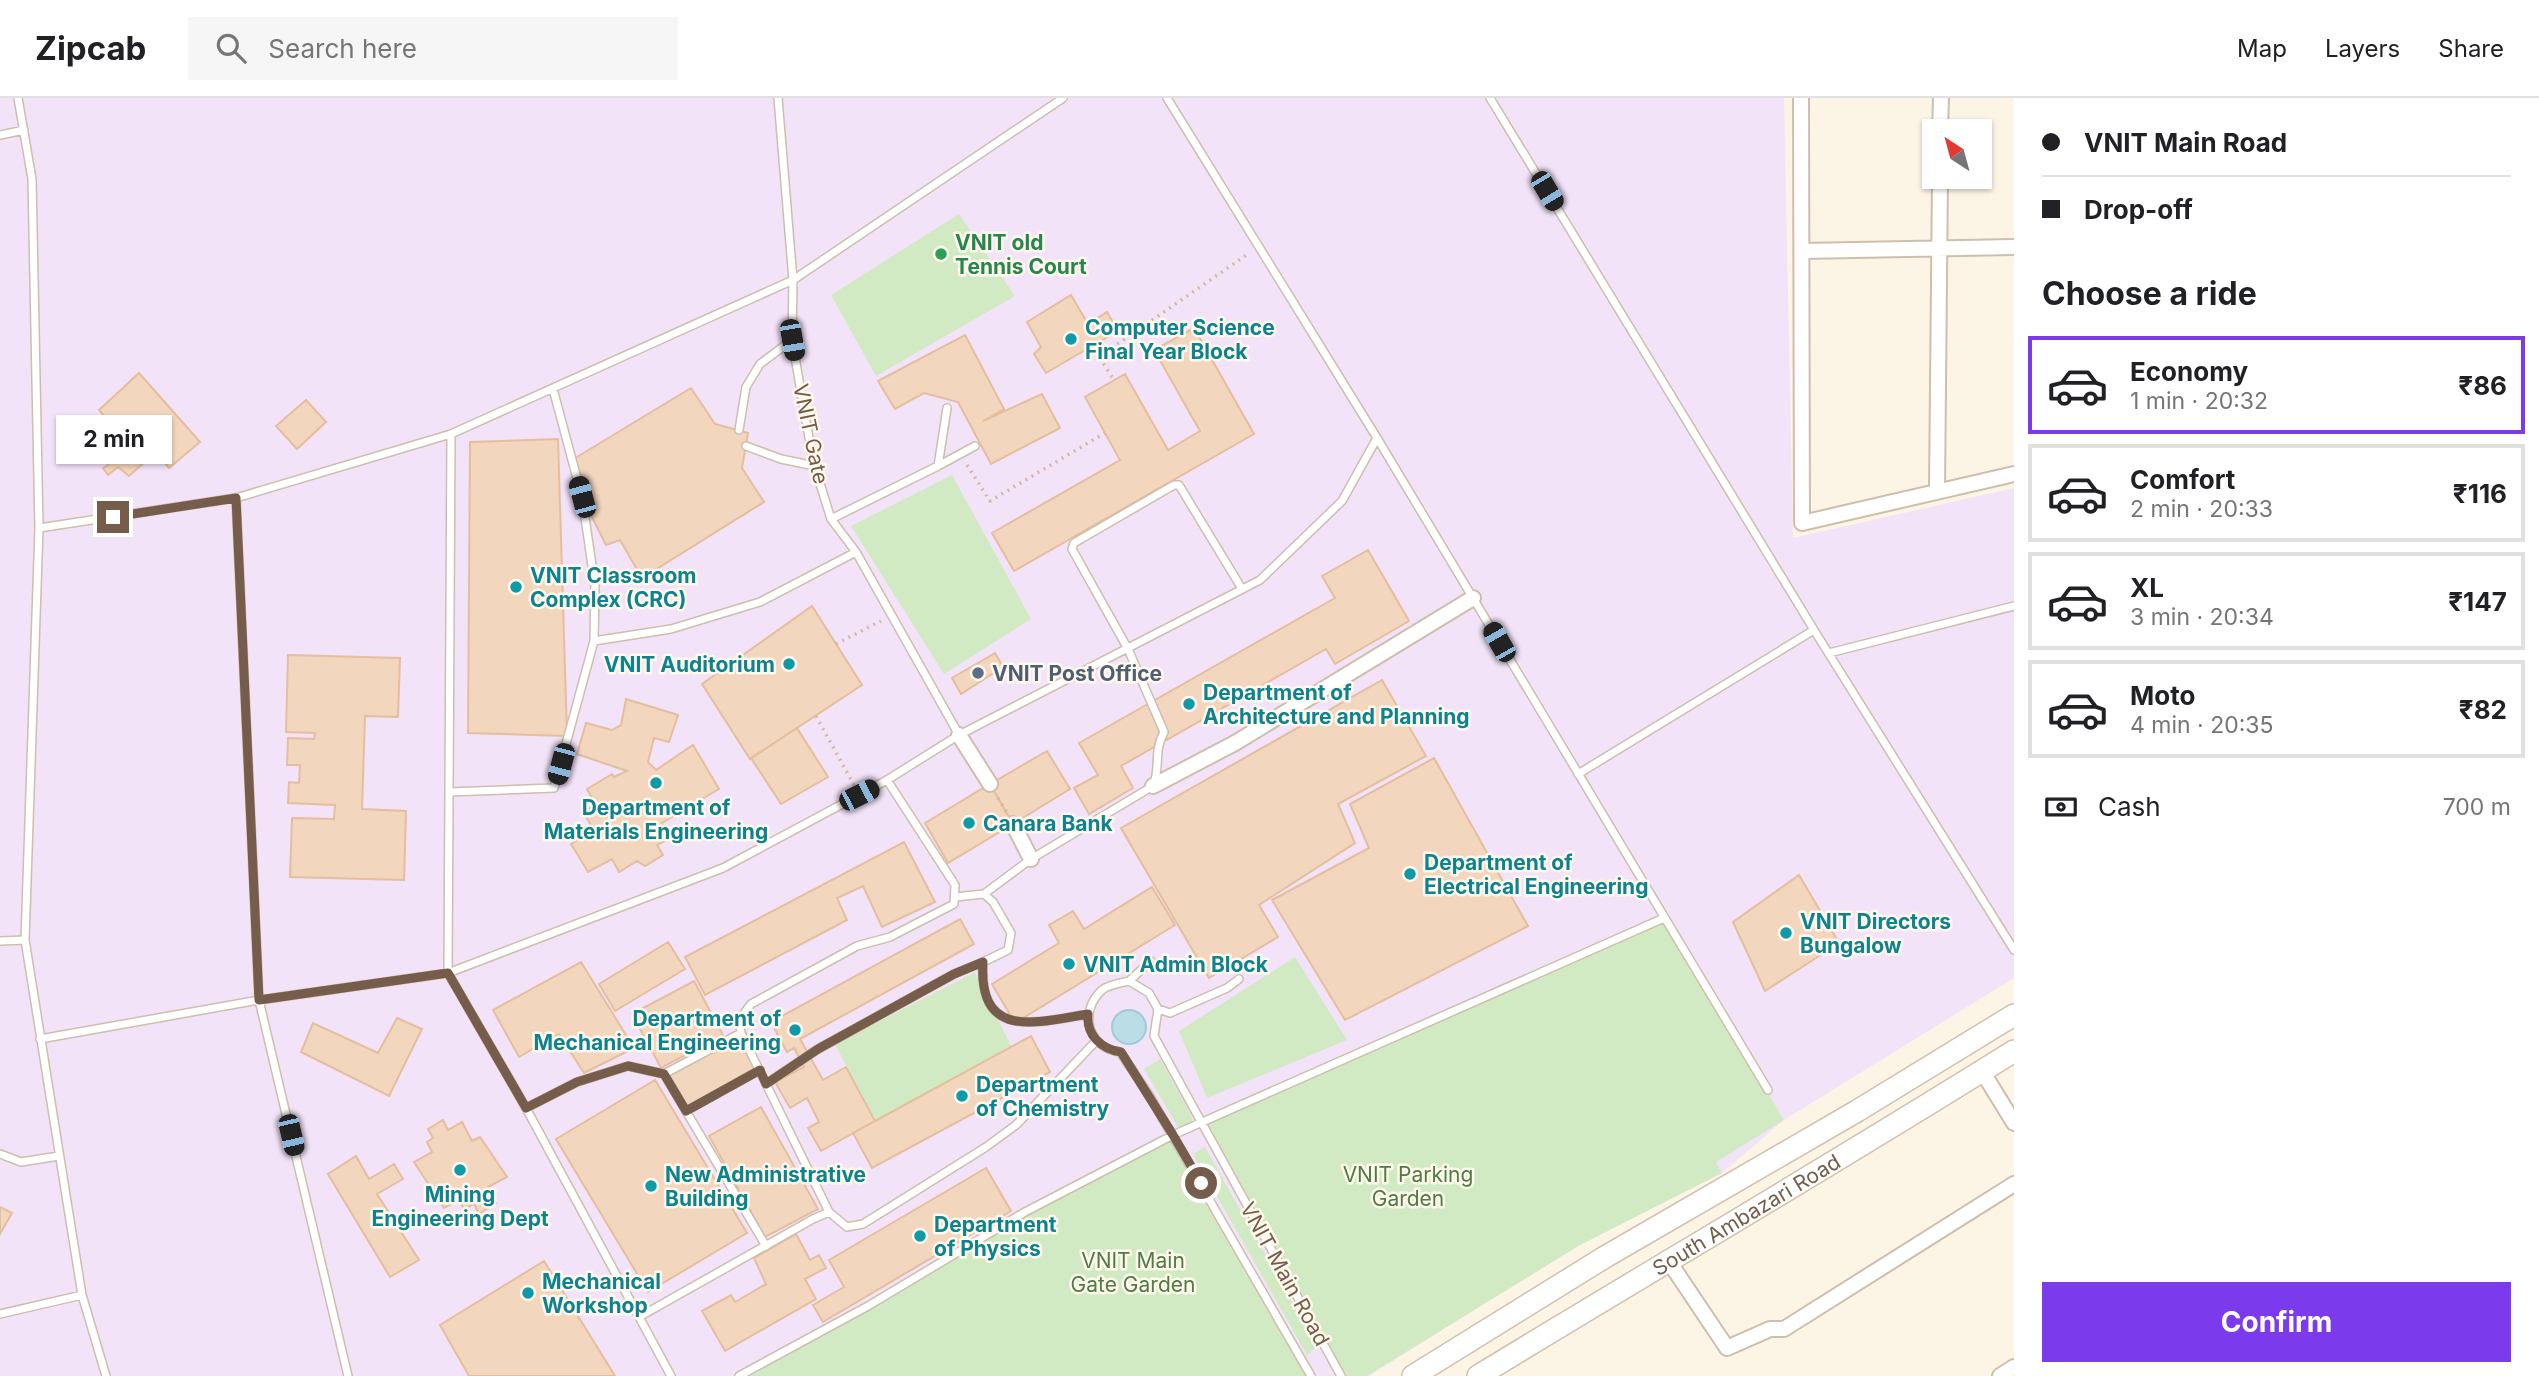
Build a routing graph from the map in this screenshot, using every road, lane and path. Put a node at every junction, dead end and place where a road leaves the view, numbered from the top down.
1 (18, 98) edge
2 (778, 98) edge
3 (1063, 98) edge
4 (1167, 98) edge
5 (1490, 98) edge
6 (1801, 98) edge
7 (1941, 98) edge
8 (1940, 119) edge
9 (24, 130) junction
10 (0, 135) edge
11 (1940, 189) edge
12 (1259, 246) junction
13 (1940, 247) junction
14 (2014, 247) edge
15 (1802, 251) junction
16 (793, 280) junction
17 (792, 340) junction
18 (1092, 346) dead end
19 (1100, 356) junction
20 (1114, 380) dead end
21 (553, 388) junction
22 (947, 408) dead end
23 (739, 430) dead end
24 (1105, 433) dead end
25 (452, 434) junction
26 (1377, 438) junction
27 (746, 446) dead end
28 (975, 446) dead end
29 (960, 454) junction
30 (815, 466) junction
31 (937, 466) junction
32 (2014, 474) edge
33 (1937, 491) junction
34 (236, 498) junction
35 (831, 519) junction
36 (39, 528) junction
37 (856, 552) junction
38 (1242, 589) junction
39 (1473, 598) junction
40 (2014, 606) edge
41 (892, 616) junction
42 (1814, 630) junction
43 (594, 641) junction
44 (836, 644) dead end
45 (1128, 649) junction
46 (1829, 653) junction
47 (816, 716) dead end
48 (959, 735) junction
49 (1578, 774) junction
50 (887, 780) junction
51 (990, 784) joint
52 (1153, 786) junction
53 (449, 792) junction
54 (859, 795) junction
55 (1013, 824) joint
56 (1031, 859) junction
57 (985, 894) junction
58 (955, 897) junction
59 (1664, 918) junction
60 (25, 940) junction
61 (0, 941) edge
62 (2014, 950) edge
63 (1151, 961) dead end
64 (983, 962) junction
65 (448, 973) junction
66 (1239, 979) dead end
67 (1129, 981) junction
68 (259, 1000) junction
69 (1158, 1009) junction
70 (1088, 1014) junction
71 (2014, 1015) edge
72 (741, 1032) junction
73 (40, 1039) junction
74 (1096, 1041) junction
75 (2014, 1051) edge
76 (760, 1070) junction
77 (1982, 1071) junction
78 (664, 1074) junction
79 (766, 1084) junction
80 (1768, 1090) dead end
81 (526, 1108) junction
82 (686, 1111) junction
83 (1200, 1123) junction
84 (2014, 1123) edge
85 (1173, 1135) junction
86 (0, 1154) edge
87 (59, 1156) junction
88 (2014, 1184) edge
89 (829, 1212) junction
90 (766, 1246) junction
91 (1668, 1260) junction
92 (82, 1295) junction
93 (0, 1314) edge
94 (639, 1317) junction
95 (2014, 1367) edge
96 (106, 1376) edge
97 (348, 1376) edge
98 (671, 1376) edge
99 (739, 1376) edge
100 (1311, 1376) edge
101 (1341, 1376) edge
102 (1413, 1376) edge
103 (1478, 1376) edge
104 (2000, 1376) edge

1 - 9 lane
2 - 16 lane, VNIT Gate
3 - 16 lane
4 - 12 lane
5 - 42 lane
6 - 15 street
7 - 8 street
9 - 10 lane
9 - 36 lane
11 - 13 street
12 - 19 path
12 - 26 lane
13 - 14 street
13 - 15 street
13 - 33 street
15 - 33 street
16 - 17 lane, VNIT Gate
16 - 21 lane
17 - 23 lane
17 - 30 lane, VNIT Gate
18 - 19 path
19 - 20 path
21 - 25 lane
21 - 43 lane
22 - 31 lane
24 - 29 path
25 - 34 lane
25 - 53 lane
26 - 38 lane
26 - 39 lane
27 - 30 lane
28 - 29 lane
29 - 31 lane
30 - 35 lane, VNIT Gate
31 - 35 lane
32 - 33 street
34 - 36 lane
34 - 68 lane
35 - 37 lane, VNIT Gate
36 - 60 lane
37 - 41 lane, VNIT Gate
37 - 43 lane
38 - 45 lane
38 - 45 lane
39 - 49 lane
39 - 52 street
40 - 46 lane
41 - 44 path
41 - 48 lane, VNIT Gate
42 - 46 lane
42 - 49 lane
43 - 53 lane
45 - 48 lane
45 - 52 lane
46 - 62 lane
47 - 54 path
48 - 50 lane
48 - 51 street
49 - 59 lane
50 - 54 lane
50 - 58 lane
51 - 55 path
52 - 56 lane
53 - 65 lane
54 - 65 lane
55 - 56 street
56 - 57 lane
57 - 58 lane
57 - 64 lane
58 - 72 lane
59 - 80 lane
59 - 83 lane
60 - 61 lane
60 - 73 lane
63 - 67 lane
64 - 70 lane
64 - 79 lane
65 - 68 lane
65 - 81 lane
66 - 69 lane
67 - 69 lane
67 - 70 lane
68 - 73 lane
68 - 97 lane
69 - 83 lane, VNIT Main Road
70 - 74 lane
71 - 102 main road
72 - 76 lane
72 - 78 lane
73 - 87 lane
74 - 85 lane, VNIT Main Road
74 - 89 lane
75 - 77 main road, South Ambazari Road
76 - 79 lane
76 - 82 lane
77 - 84 street
77 - 91 main road, South Ambazari Road
78 - 81 lane
78 - 82 lane
79 - 89 lane
81 - 94 lane
82 - 90 lane
83 - 85 lane
83 - 101 lane, VNIT Main Road
85 - 99 lane
85 - 100 lane, VNIT Main Road
86 - 87 lane
87 - 92 lane
88 - 91 street
89 - 90 lane
90 - 94 lane
91 - 103 main road, South Ambazari Road
92 - 93 lane
92 - 96 lane
94 - 98 lane
95 - 104 street

